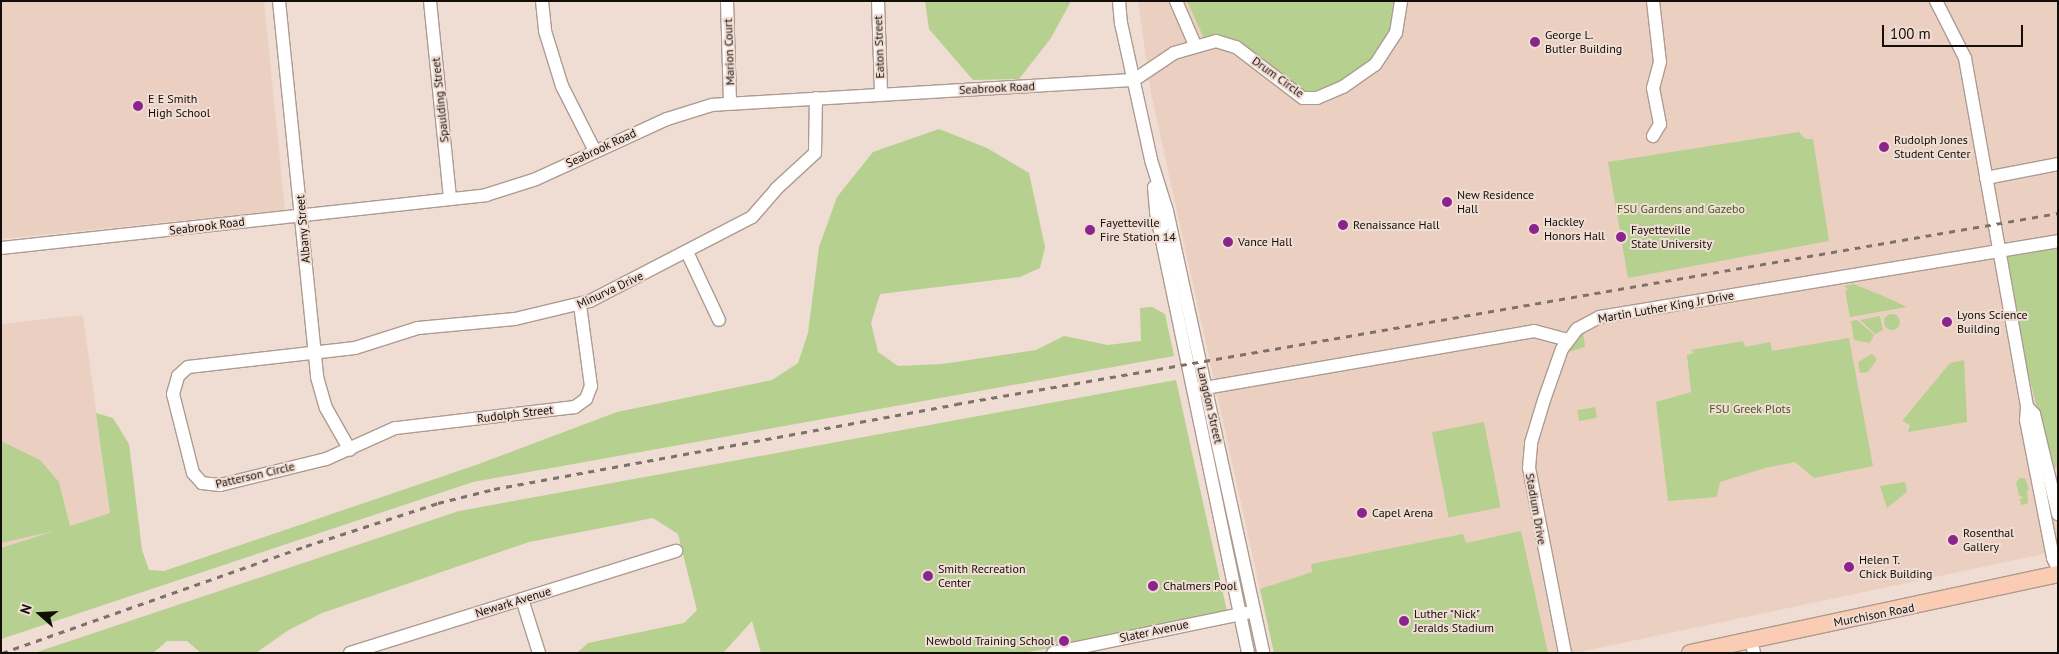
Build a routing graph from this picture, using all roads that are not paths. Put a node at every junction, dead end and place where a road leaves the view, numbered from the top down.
1 (279, 1) edge
2 (430, 1) edge
3 (542, 1) edge
4 (727, 1) edge
5 (878, 1) edge
6 (1119, 1) edge
7 (1176, 1) edge
8 (1401, 1) edge
9 (1653, 1) edge
10 (1936, 1) edge
11 (1195, 45) junction
12 (1134, 80) junction
13 (880, 93) junction
14 (816, 98) junction
15 (730, 102) junction
16 (1653, 136) dead end
17 (595, 151) junction
18 (2058, 164) edge
19 (1986, 178) junction
20 (450, 199) junction
21 (302, 215) junction
22 (2058, 241) edge
23 (1, 248) edge
24 (1999, 250) junction
25 (687, 252) junction
26 (580, 305) junction
27 (719, 320) dead end
28 (1568, 340) junction
29 (314, 354) junction
30 (1200, 389) junction
31 (350, 450) junction
32 (2048, 470) edge
33 (2058, 514) edge
34 (676, 551) dead end
35 (2058, 568) edge
36 (2058, 574) edge
37 (522, 599) junction
38 (1254, 612) junction
39 (1240, 614) junction
40 (1753, 646) edge
41 (350, 653) edge
42 (539, 653) edge
43 (1053, 653) edge
44 (1248, 653) edge
45 (1263, 653) edge
46 (1565, 653) edge
47 (1690, 653) edge

1 - 21 street, Albany Street
2 - 20 street, Spaulding Street
3 - 17 street
4 - 15 street, Marion Court
5 - 13 street, Eaton Street
6 - 12 street, Langdon Street
7 - 11 street
8 - 11 street, Drum Circle
9 - 16 street
10 - 19 street
11 - 12 street
12 - 13 street, Seabrook Road
12 - 30 street, Langdon Street
13 - 14 street, Seabrook Road
14 - 15 street, Seabrook Road
14 - 25 street, Minurva Drive
15 - 17 street, Seabrook Road
17 - 20 street, Seabrook Road
18 - 19 street
19 - 24 street
20 - 21 street, Seabrook Road
21 - 23 street, Seabrook Road
21 - 29 street, Albany Street
22 - 24 street, Martin Luther King Jr Drive
24 - 28 street, Martin Luther King Jr Drive
24 - 32 street
25 - 26 street, Minurva Drive
25 - 27 street
26 - 29 street, Minurva Drive
26 - 31 street, Rudolph Street
28 - 30 street
28 - 46 street, Stadium Drive
29 - 31 street, Albany Street
29 - 31 street, Patterson Circle
30 - 38 street, Langdon Street
30 - 39 street, Langdon Street
32 - 33 street
32 - 35 street
34 - 37 street, Newark Avenue
36 - 40 main road, Murchison Road
37 - 41 street, Newark Avenue
37 - 42 street
38 - 39 street, Slater Avenue
38 - 45 street, Langdon Street
39 - 43 street, Slater Avenue
39 - 44 street, Langdon Street
40 - 47 main road, Murchison Road

